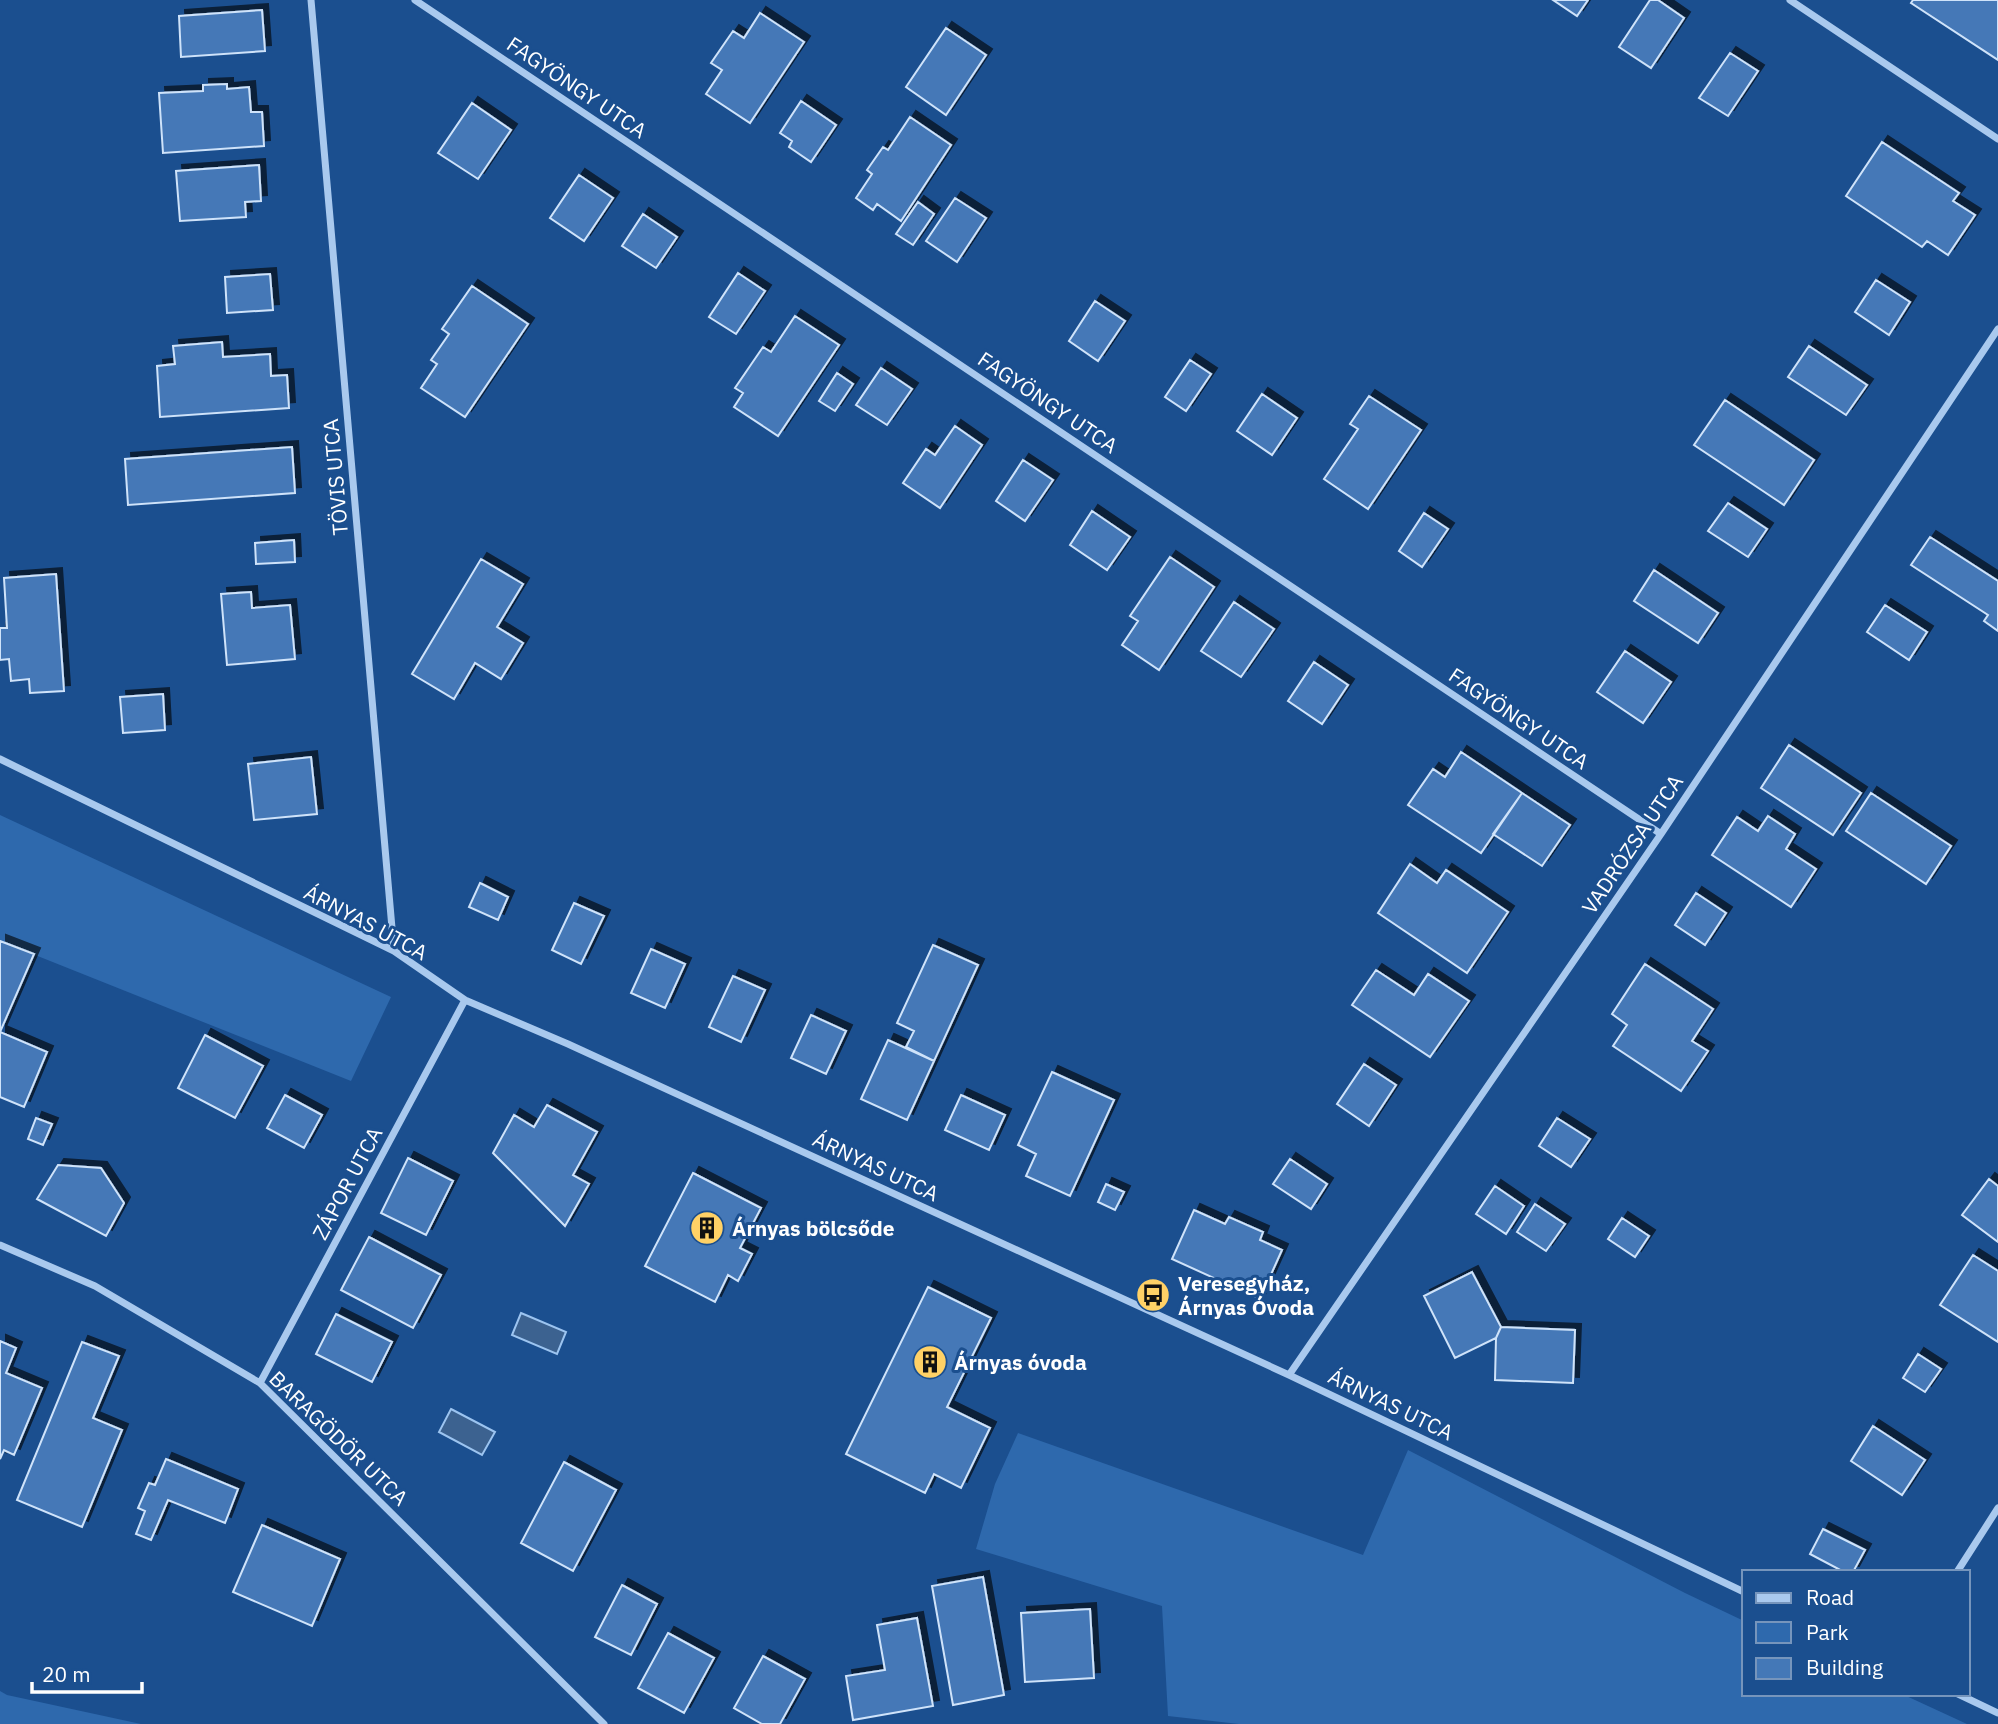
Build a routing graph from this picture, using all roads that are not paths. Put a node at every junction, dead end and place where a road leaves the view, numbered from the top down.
1 (311, 0) edge
2 (415, 0) edge
3 (1790, 0) edge
4 (1998, 139) edge
5 (1998, 329) edge
6 (0, 759) edge
7 (1661, 834) junction
8 (394, 951) junction
9 (465, 1000) junction
10 (0, 1245) edge
11 (1289, 1375) junction
12 (260, 1383) junction
13 (1998, 1508) edge
14 (1958, 1570) edge
15 (1742, 1591) edge
16 (1962, 1696) edge
17 (1998, 1713) edge
18 (604, 1724) edge

1 - 8 street, TÖVIS UTCA
2 - 7 street, FAGYÖNGY UTCA
3 - 4 street
5 - 7 street, VADRÓZSA UTCA
6 - 8 street, ÁRNYAS UTCA
7 - 11 street, VADRÓZSA UTCA
8 - 9 street, ÁRNYAS UTCA
9 - 11 street, ÁRNYAS UTCA
9 - 12 street, ZÁPOR UTCA
10 - 12 street, BARAGÖDÖR UTCA
11 - 15 street, ÁRNYAS UTCA
12 - 18 street, BARAGÖDÖR UTCA
13 - 14 street
16 - 17 street

